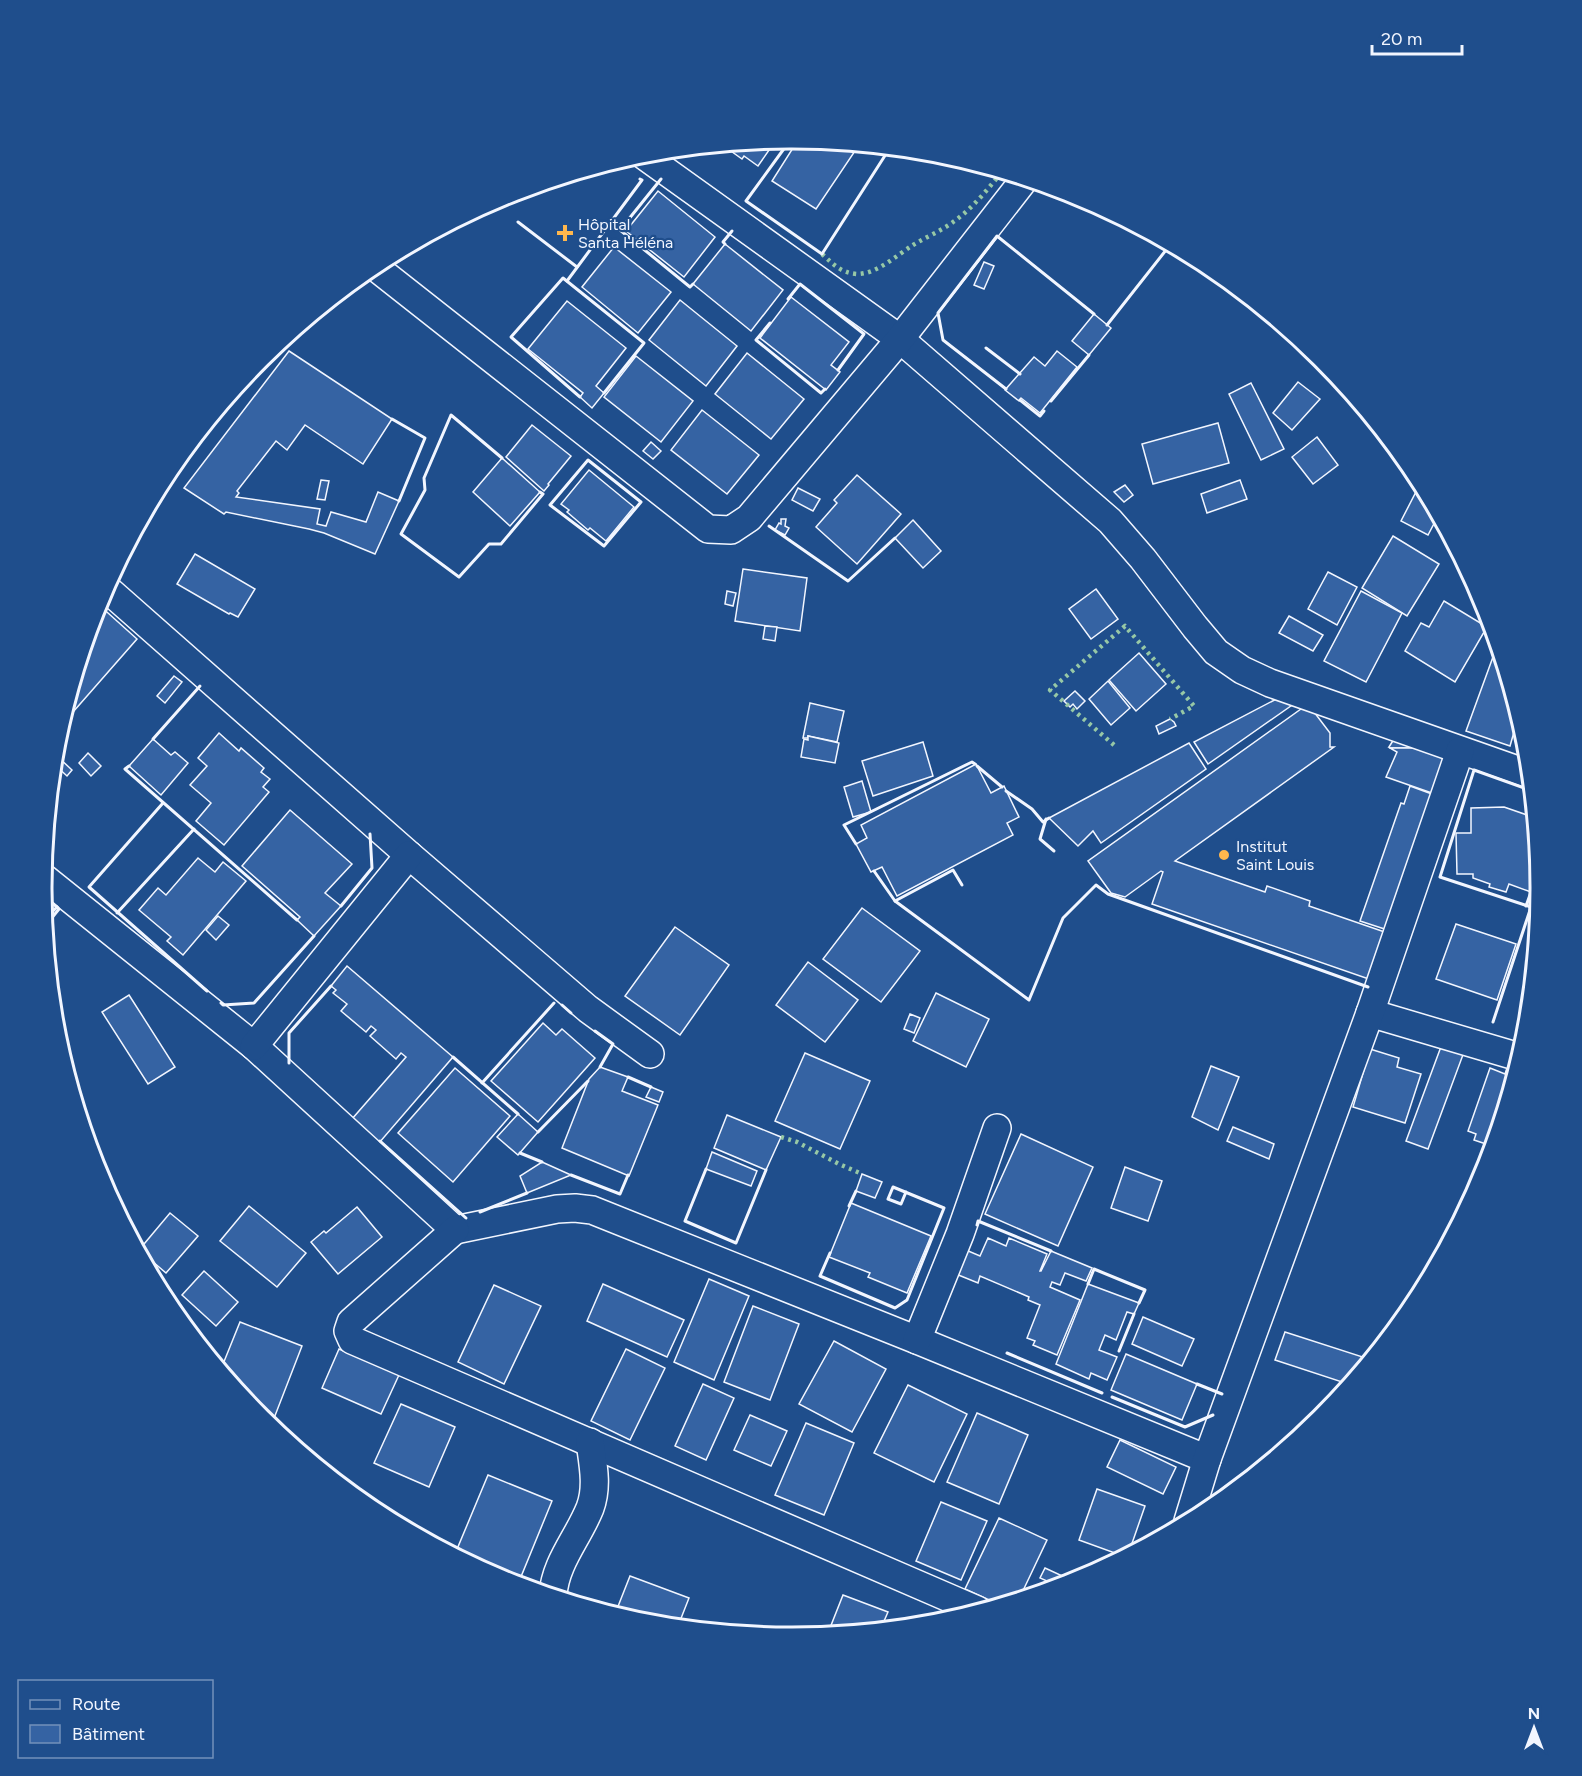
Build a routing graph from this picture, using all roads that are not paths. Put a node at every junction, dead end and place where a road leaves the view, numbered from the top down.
1 (654, 163) edge
2 (1019, 186) edge
3 (383, 273) edge
4 (900, 339) junction
5 (114, 595) edge
6 (1460, 751) junction
7 (1519, 771) edge
8 (409, 855) junction
9 (52, 884) edge
10 (1371, 1013) junction
11 (254, 1046) junction
12 (650, 1054) dead end
13 (1510, 1054) edge
14 (997, 1128) dead end
15 (454, 1230) junction
16 (916, 1340) junction
17 (590, 1442) junction
18 (1207, 1459) junction
19 (1192, 1508) edge
20 (554, 1587) edge
21 (965, 1605) edge

1 - 4 street
2 - 4 street
3 - 4 street
4 - 6 street
5 - 8 street
6 - 7 street
6 - 10 street
8 - 11 street
8 - 12 street
9 - 11 street
10 - 13 street
10 - 18 street
11 - 15 street
14 - 16 street
15 - 16 street
15 - 17 street
16 - 18 street
17 - 20 street
17 - 21 street
18 - 19 street

